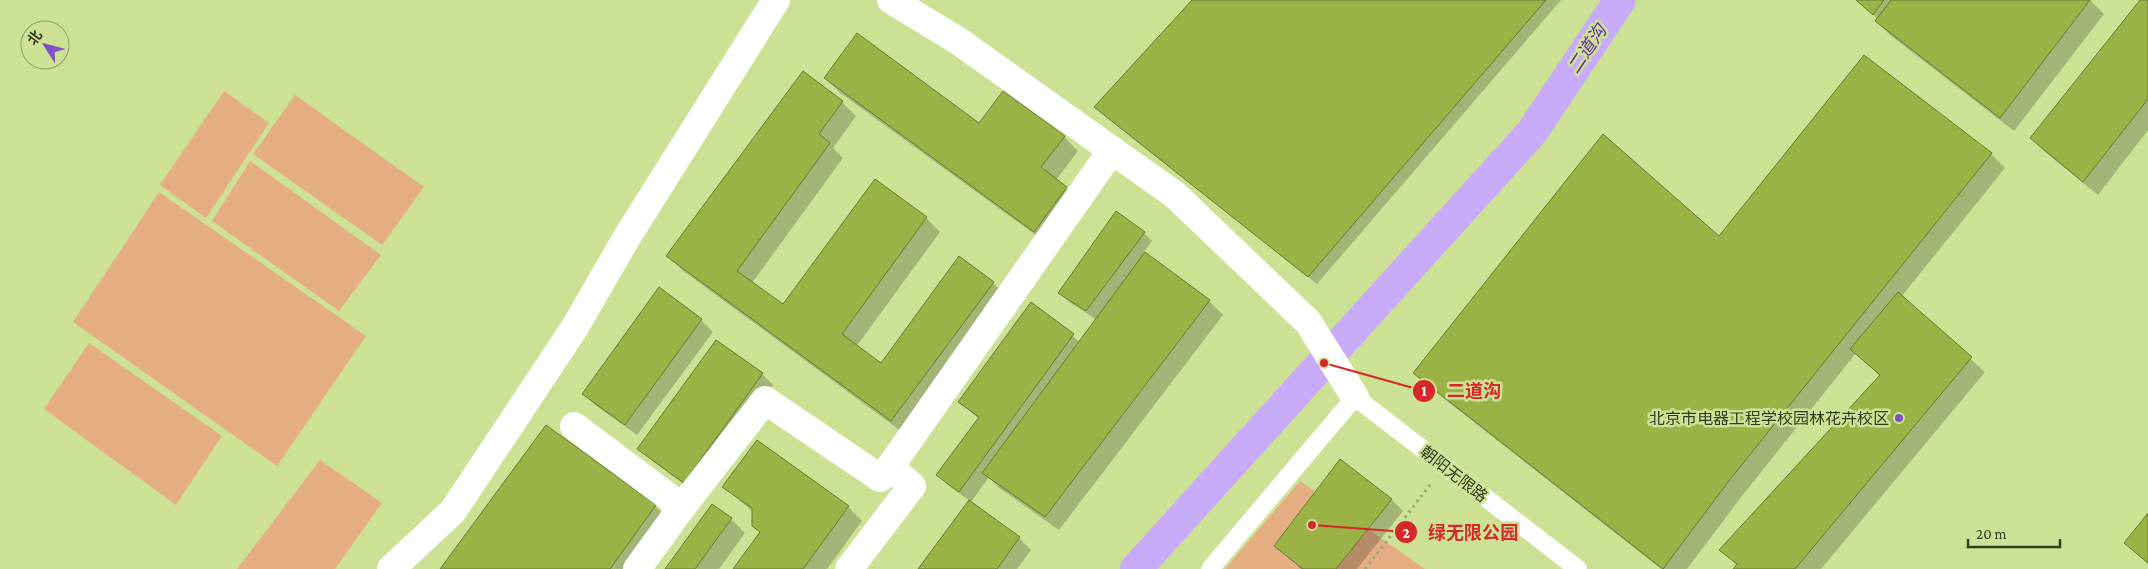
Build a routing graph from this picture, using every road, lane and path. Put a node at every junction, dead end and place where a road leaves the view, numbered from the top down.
1 (776, 0) edge
2 (891, 0) edge
3 (1112, 150) junction
4 (1354, 396) junction
5 (574, 426) dead end
6 (1444, 466) junction
7 (890, 467) junction
8 (682, 507) junction
9 (391, 569) edge
10 (637, 569) edge
11 (849, 569) edge
12 (1210, 569) edge
13 (1365, 569) edge
14 (1578, 569) edge

1 - 9 street
2 - 3 street
3 - 4 street
3 - 7 street
4 - 6 lane, 朝阳无限路
4 - 12 lane
5 - 8 street
6 - 13 path
6 - 14 lane, 朝阳无限路
7 - 8 street
7 - 11 street
8 - 10 street

